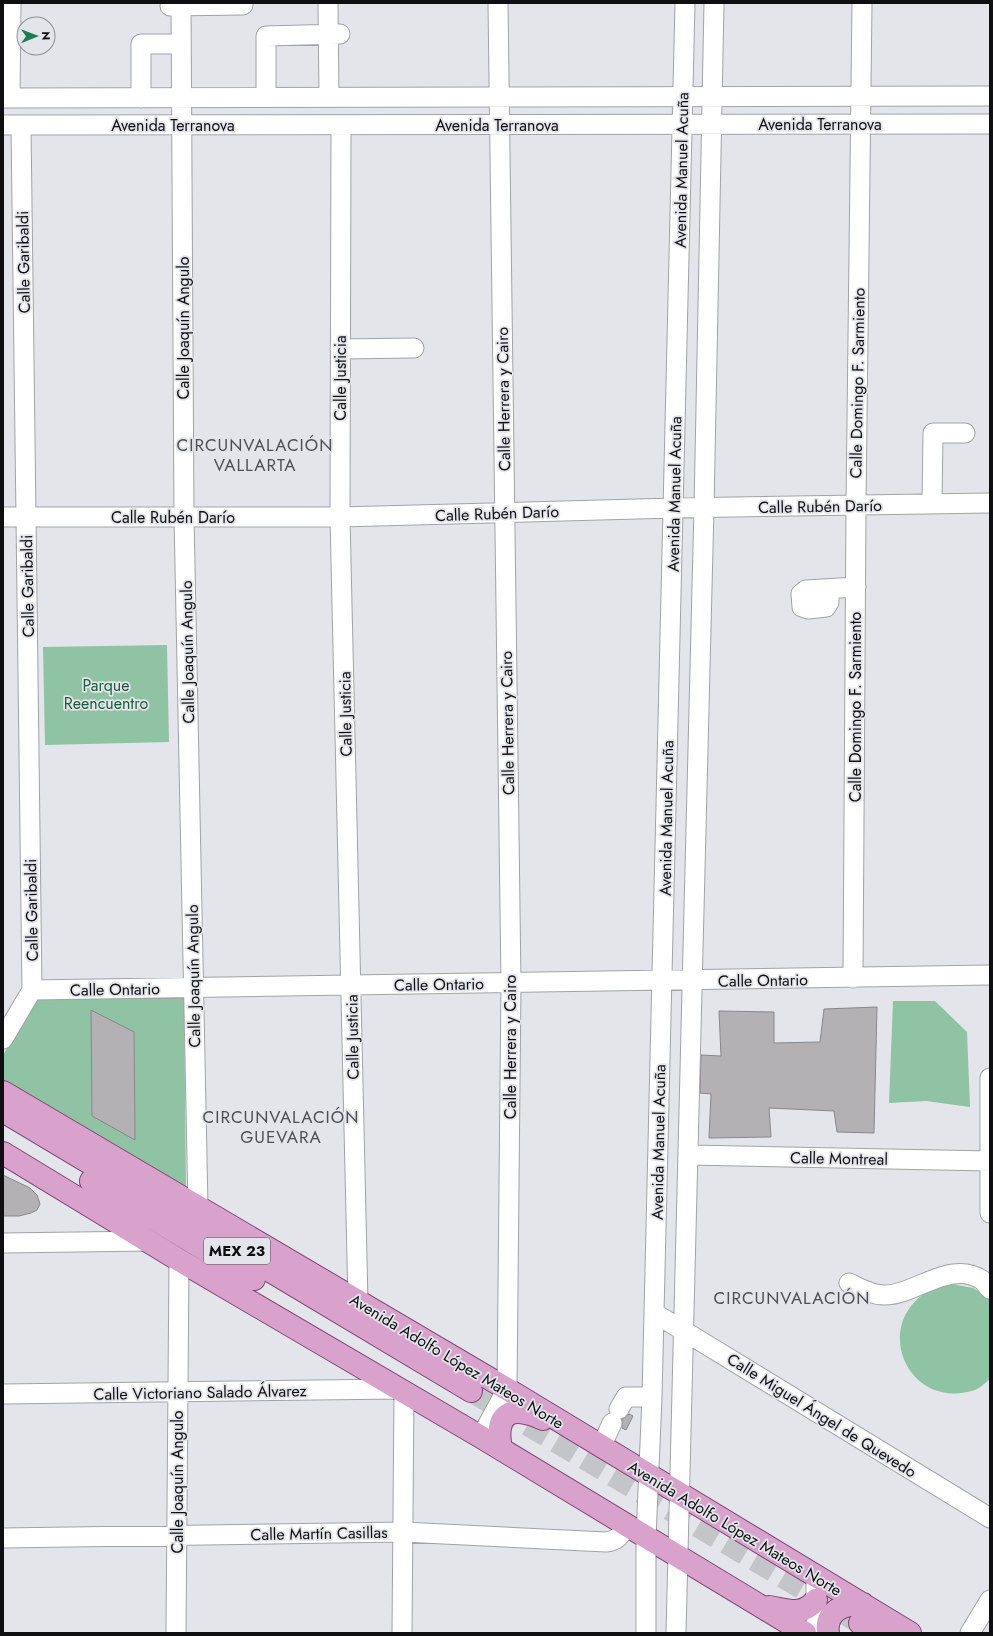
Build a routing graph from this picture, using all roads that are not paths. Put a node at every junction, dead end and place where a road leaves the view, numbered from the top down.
1 (11, 3) edge
2 (22, 3) edge
3 (328, 3) edge
4 (340, 3) edge
5 (498, 3) edge
6 (685, 3) edge
7 (714, 3) edge
8 (862, 3) edge
9 (176, 4) edge
10 (243, 5) dead end
11 (20, 16) edge
12 (334, 35) junction
13 (176, 44) junction
14 (16, 55) joint
15 (683, 96) junction
16 (712, 96) junction
17 (861, 96) junction
18 (990, 96) edge
19 (176, 97) junction
20 (266, 97) junction
21 (334, 97) junction
22 (499, 97) junction
23 (11, 98) edge
24 (141, 98) junction
25 (860, 123) junction
26 (990, 124) edge
27 (12, 125) edge
28 (176, 125) junction
29 (682, 125) junction
30 (711, 125) junction
31 (341, 126) junction
32 (499, 126) junction
33 (414, 348) dead end
34 (340, 349) junction
35 (964, 433) dead end
36 (990, 503) edge
37 (932, 504) junction
38 (856, 505) junction
39 (674, 508) junction
40 (704, 508) junction
41 (504, 513) junction
42 (3, 517) edge
43 (26, 517) junction
44 (184, 517) junction
45 (340, 517) junction
46 (856, 587) junction
47 (829, 589) dead end
48 (990, 975) edge
49 (853, 978) junction
50 (661, 981) junction
51 (693, 981) junction
52 (511, 983) junction
53 (351, 986) junction
54 (193, 988) junction
55 (32, 990) junction
56 (3, 1039) edge
57 (990, 1078) edge
58 (3, 1092) edge
59 (3, 1111) edge
60 (3, 1128) edge
61 (55, 1142) junction
62 (3, 1154) edge
63 (689, 1155) junction
64 (990, 1161) edge
65 (150, 1178) junction
66 (198, 1207) junction
67 (990, 1213) edge
68 (153, 1219) junction
69 (150, 1241) junction
70 (3, 1243) edge
71 (179, 1260) junction
72 (849, 1283) dead end
73 (990, 1290) edge
74 (248, 1300) junction
75 (358, 1302) junction
76 (654, 1313) junction
77 (684, 1330) junction
78 (507, 1389) junction
79 (401, 1391) junction
80 (178, 1392) junction
81 (3, 1394) edge
82 (652, 1397) junction
83 (565, 1425) junction
84 (481, 1437) junction
85 (601, 1447) junction
86 (501, 1449) junction
87 (648, 1476) junction
88 (679, 1495) junction
89 (990, 1518) edge
90 (627, 1526) junction
91 (403, 1532) junction
92 (177, 1535) junction
93 (3, 1538) edge
94 (646, 1538) junction
95 (678, 1557) junction
96 (816, 1576) junction
97 (816, 1600) junction
98 (990, 1600) edge
99 (760, 1606) junction
100 (866, 1620) edge
101 (176, 1633) edge
102 (402, 1633) edge
103 (646, 1633) edge
104 (676, 1633) edge
105 (805, 1633) edge
106 (816, 1633) edge
107 (828, 1633) edge
108 (910, 1633) edge
109 (970, 1633) edge

1 - 14 street
2 - 11 street
3 - 12 street
4 - 12 street
5 - 22 street, Calle Herrera y Cairo
6 - 15 street, Avenida Manuel Acuña
7 - 16 street, Avenida Manuel Acuña
8 - 17 street, Calle Domingo F. Sarmiento
9 - 10 street
9 - 13 street, Calle Joaquín Angulo
12 - 20 street
12 - 21 street
13 - 19 street, Calle Joaquín Angulo
13 - 24 street
14 - 23 street
15 - 16 street, Avenida Terranova
15 - 22 street, Avenida Terranova
15 - 29 street, Avenida Manuel Acuña
16 - 17 street, Avenida Terranova
16 - 30 street, Avenida Manuel Acuña
17 - 18 street, Avenida Terranova
17 - 25 street, Calle Domingo F. Sarmiento
19 - 20 street, Avenida Terranova
19 - 24 street, Avenida Terranova
19 - 28 street, Calle Joaquín Angulo
20 - 21 street, Avenida Terranova
21 - 22 street, Avenida Terranova
22 - 32 street, Calle Herrera y Cairo
23 - 24 street, Avenida Terranova
25 - 26 street, Avenida Terranova
25 - 30 street, Avenida Terranova
25 - 38 street, Calle Domingo F. Sarmiento
27 - 28 street, Avenida Terranova
27 - 43 street, Calle Garibaldi
28 - 31 street, Avenida Terranova
28 - 44 street, Calle Joaquín Angulo
29 - 30 street, Avenida Terranova
29 - 32 street, Avenida Terranova
29 - 39 street, Avenida Manuel Acuña
30 - 40 street, Avenida Manuel Acuña
31 - 32 street, Avenida Terranova
31 - 34 street, Calle Justicia
32 - 41 street, Calle Herrera y Cairo
33 - 34 street
34 - 45 street, Calle Justicia
35 - 37 street
36 - 37 street, Calle Rubén Darío
37 - 38 street, Calle Rubén Darío
38 - 40 street, Calle Rubén Darío
38 - 46 street, Calle Domingo F. Sarmiento
39 - 40 street, Calle Rubén Darío
39 - 41 street, Calle Rubén Darío
39 - 50 street, Avenida Manuel Acuña
40 - 51 street, Avenida Manuel Acuña
41 - 45 street, Calle Rubén Darío
41 - 52 street, Calle Herrera y Cairo
42 - 43 street, Calle Rubén Darío
43 - 44 street, Calle Rubén Darío
43 - 55 street, Calle Garibaldi
44 - 45 street, Calle Rubén Darío
44 - 54 street, Calle Joaquín Angulo
45 - 53 street, Calle Justicia
46 - 47 street
46 - 49 street, Calle Domingo F. Sarmiento
48 - 49 street, Calle Ontario
49 - 51 street, Calle Ontario
50 - 51 street, Calle Ontario
50 - 52 street, Calle Ontario
50 - 76 street, Avenida Manuel Acuña
51 - 63 street, Avenida Manuel Acuña
52 - 53 street, Calle Ontario
52 - 78 street, Calle Herrera y Cairo
53 - 54 street, Calle Ontario
53 - 75 street, Calle Justicia
54 - 55 street, Calle Ontario
54 - 66 street, Calle Joaquín Angulo
55 - 56 street
57 - 64 street
58 - 65 main road, Avenida Adolfo López Mateos Norte
59 - 61 main road, Avenida Adolfo López Mateos Norte / MEX 23
60 - 68 main road, Avenida Adolfo López Mateos Norte / MEX 23
61 - 65 main road
61 - 68 main road, Avenida Adolfo López Mateos Norte / MEX 23
62 - 69 main road
63 - 64 street, Calle Montreal
63 - 77 street, Avenida Manuel Acuña
64 - 67 street
65 - 66 main road, Avenida Adolfo López Mateos Norte
66 - 75 main road, Avenida Adolfo López Mateos Norte
68 - 74 main road
69 - 70 street
69 - 71 main road
71 - 74 main road
71 - 80 street, Calle Joaquín Angulo
72 - 73 street
74 - 79 main road
75 - 78 main road, Avenida Adolfo López Mateos Norte
76 - 77 street, Calle Miguel Ángel de Quevedo
76 - 82 street, Avenida Manuel Acuña
77 - 88 street, Avenida Manuel Acuña
77 - 89 street, Calle Miguel Ángel de Quevedo
78 - 83 main road, Avenida Adolfo López Mateos Norte
78 - 84 street, Calle Herrera y Cairo
79 - 80 street, Calle Victoriano Salado Álvarez
79 - 84 main road
79 - 91 street
80 - 81 street, Calle Victoriano Salado Álvarez
80 - 92 street, Calle Joaquín Angulo
82 - 85 street
82 - 87 street, Avenida Manuel Acuña
83 - 85 main road, Avenida Adolfo López Mateos Norte
83 - 86 main road
84 - 86 main road
85 - 87 main road, Avenida Adolfo López Mateos Norte
86 - 90 main road
87 - 88 main road, Avenida Adolfo López Mateos Norte
87 - 94 street, Avenida Manuel Acuña
88 - 95 street, Avenida Manuel Acuña
88 - 96 main road, Avenida Adolfo López Mateos Norte
90 - 91 street, Calle Martín Casillas
90 - 94 main road
91 - 92 street, Calle Martín Casillas
91 - 102 street
92 - 93 street, Calle Martín Casillas
92 - 101 street, Calle Joaquín Angulo
94 - 95 main road
94 - 103 street, Avenida Manuel Acuña
95 - 99 main road
95 - 104 street, Avenida Manuel Acuña
96 - 97 street
96 - 100 main road, Avenida Adolfo López Mateos Norte
97 - 99 main road
97 - 106 street
98 - 109 street
99 - 105 main road
100 - 107 main road
100 - 108 main road, Avenida Adolfo López Mateos Norte

